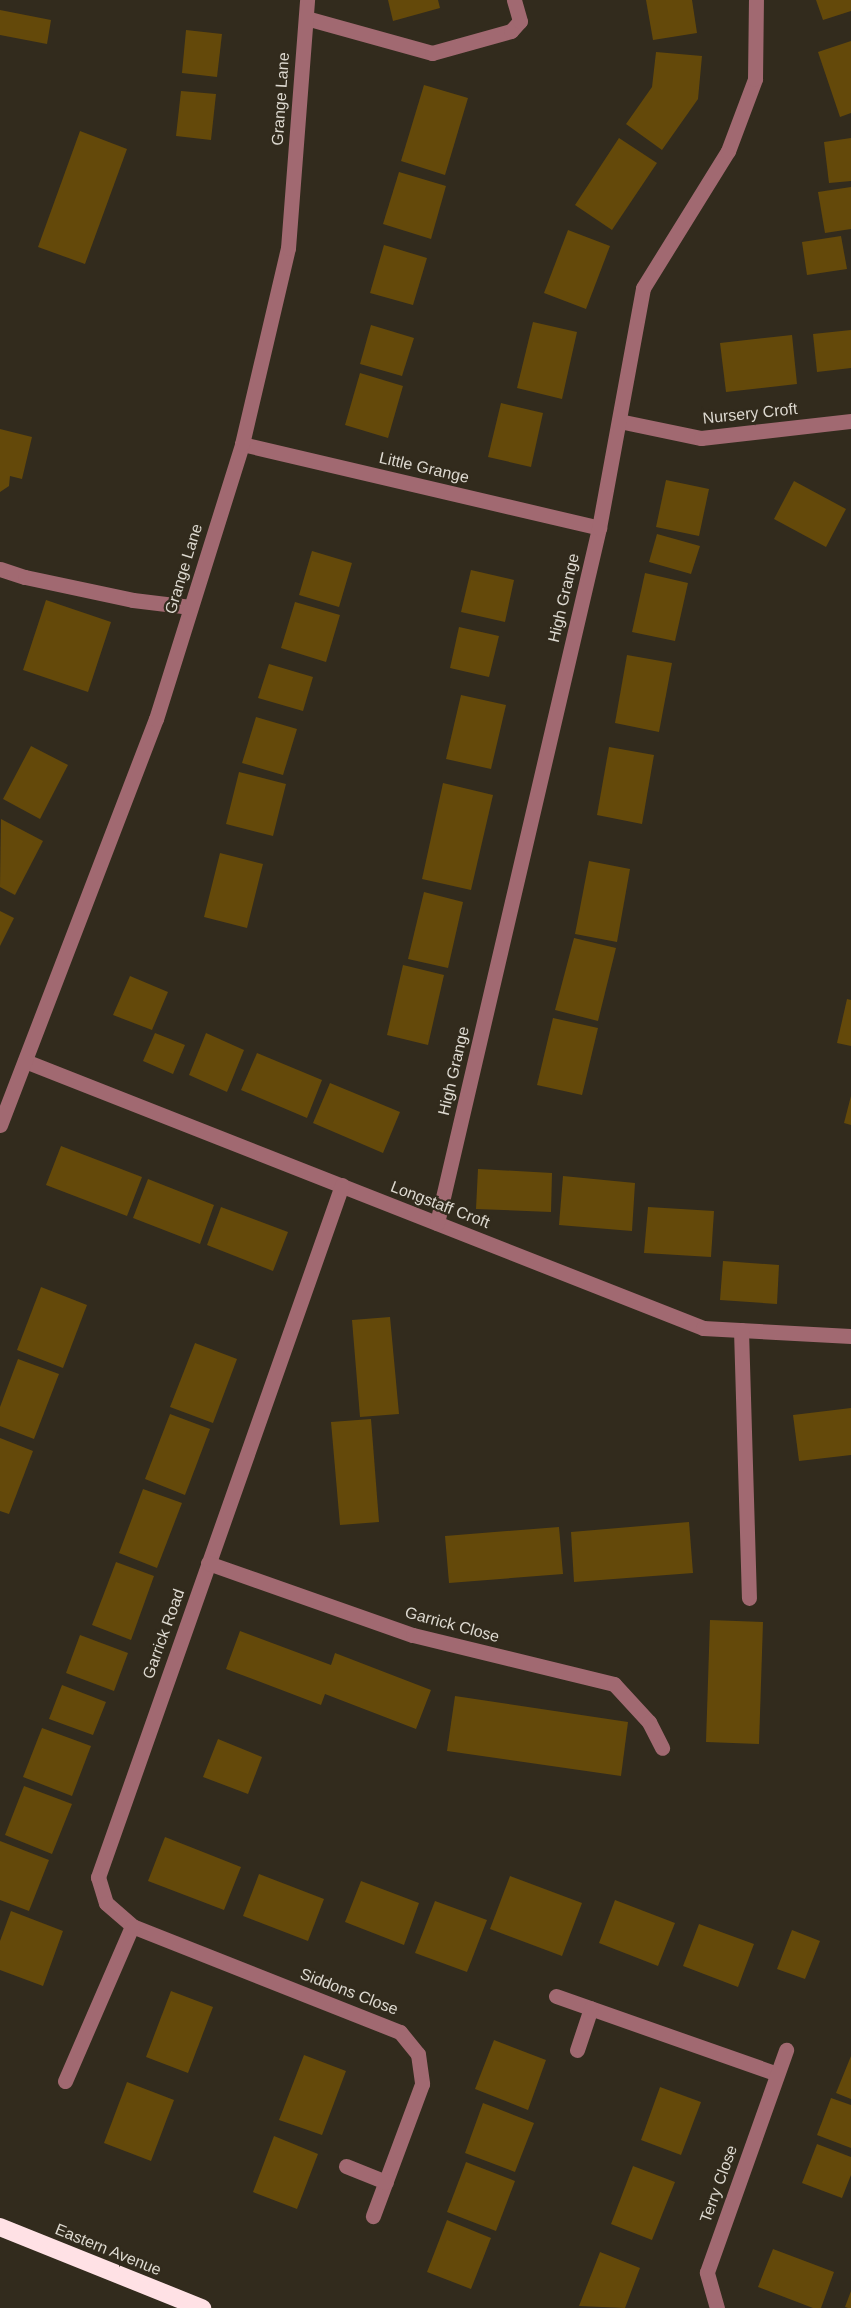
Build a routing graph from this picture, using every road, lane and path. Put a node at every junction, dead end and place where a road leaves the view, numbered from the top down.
1 (307, 0) edge
2 (514, 0) edge
3 (756, 0) edge
4 (306, 18) junction
5 (619, 420) junction
6 (851, 421) edge
7 (242, 444) junction
8 (599, 528) junction
9 (0, 569) edge
10 (191, 607) junction
11 (25, 1061) junction
12 (0, 1125) edge
13 (342, 1185) junction
14 (437, 1223) junction
15 (741, 1330) junction
16 (851, 1336) edge
17 (208, 1563) junction
18 (749, 1598) dead end
19 (662, 1748) dead end
20 (132, 1926) junction
21 (556, 1996) dead end
22 (591, 2008) junction
23 (577, 2050) dead end
24 (786, 2050) dead end
25 (777, 2074) junction
26 (64, 2081) dead end
27 (346, 2166) dead end
28 (386, 2182) junction
29 (373, 2216) dead end
30 (0, 2227) edge
31 (202, 2308) edge
32 (717, 2308) edge

1 - 4 street, Grange Lane
2 - 4 street
3 - 5 street, High Grange
4 - 7 street, Grange Lane
5 - 6 street, Nursery Croft
5 - 8 street, High Grange
7 - 8 street, Little Grange
7 - 10 street, Grange Lane
8 - 14 street, High Grange
9 - 10 street
10 - 11 street, Grange Lane
11 - 12 street, Grange Lane
11 - 13 street, Longstaff Croft
13 - 14 street, Longstaff Croft
13 - 17 street, Garrick Road
14 - 15 street, Longstaff Croft
15 - 16 street, Longstaff Croft
15 - 18 street
17 - 19 street, Garrick Close
17 - 20 street, Garrick Road
20 - 26 street
20 - 28 street, Siddons Close
21 - 22 street
22 - 23 street
22 - 25 street
24 - 25 street, Terry Close
25 - 32 street, Terry Close
27 - 28 street
28 - 29 street, Siddons Close
30 - 31 highway, Eastern Avenue

